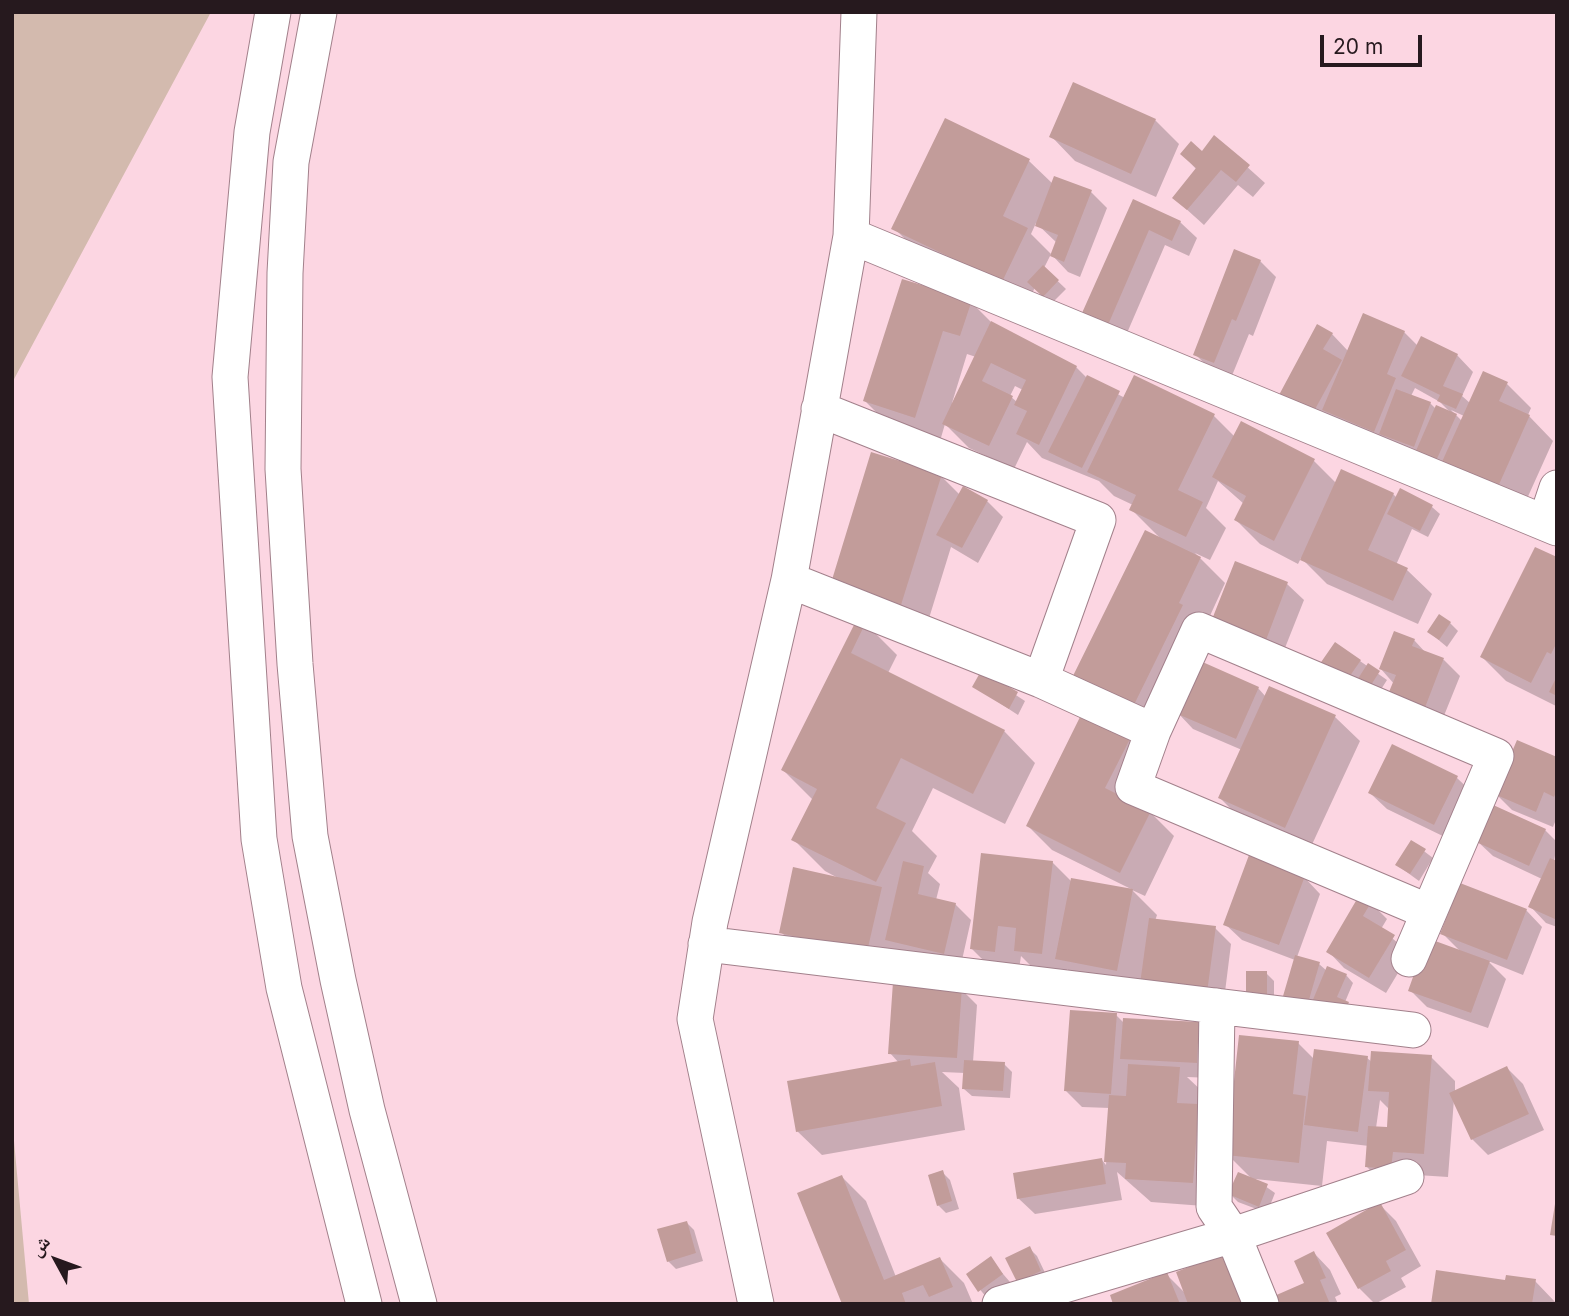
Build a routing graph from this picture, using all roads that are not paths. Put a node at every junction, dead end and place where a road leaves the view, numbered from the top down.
1 (273, 12) edge
2 (319, 12) edge
3 (859, 12) edge
4 (851, 236) junction
5 (819, 409) junction
6 (1555, 507) edge
7 (789, 580) junction
8 (1041, 680) junction
9 (1153, 731) junction
10 (1429, 912) junction
11 (706, 944) junction
12 (1409, 959) dead end
13 (1217, 1006) junction
14 (1413, 1030) dead end
15 (1406, 1177) dead end
16 (1233, 1235) junction
17 (753, 1288) edge
18 (364, 1304) edge
19 (419, 1304) edge
20 (777, 1304) edge
21 (1000, 1304) edge
22 (1261, 1304) edge

1 - 18 street
2 - 19 street
3 - 4 street
4 - 5 street
4 - 6 street
5 - 7 street
5 - 8 street
7 - 8 street
7 - 11 street
8 - 9 street
9 - 10 street
9 - 10 street
10 - 12 street
11 - 13 street
11 - 17 street
13 - 14 street
13 - 16 street
15 - 16 street
16 - 21 street
16 - 22 street
17 - 20 street

